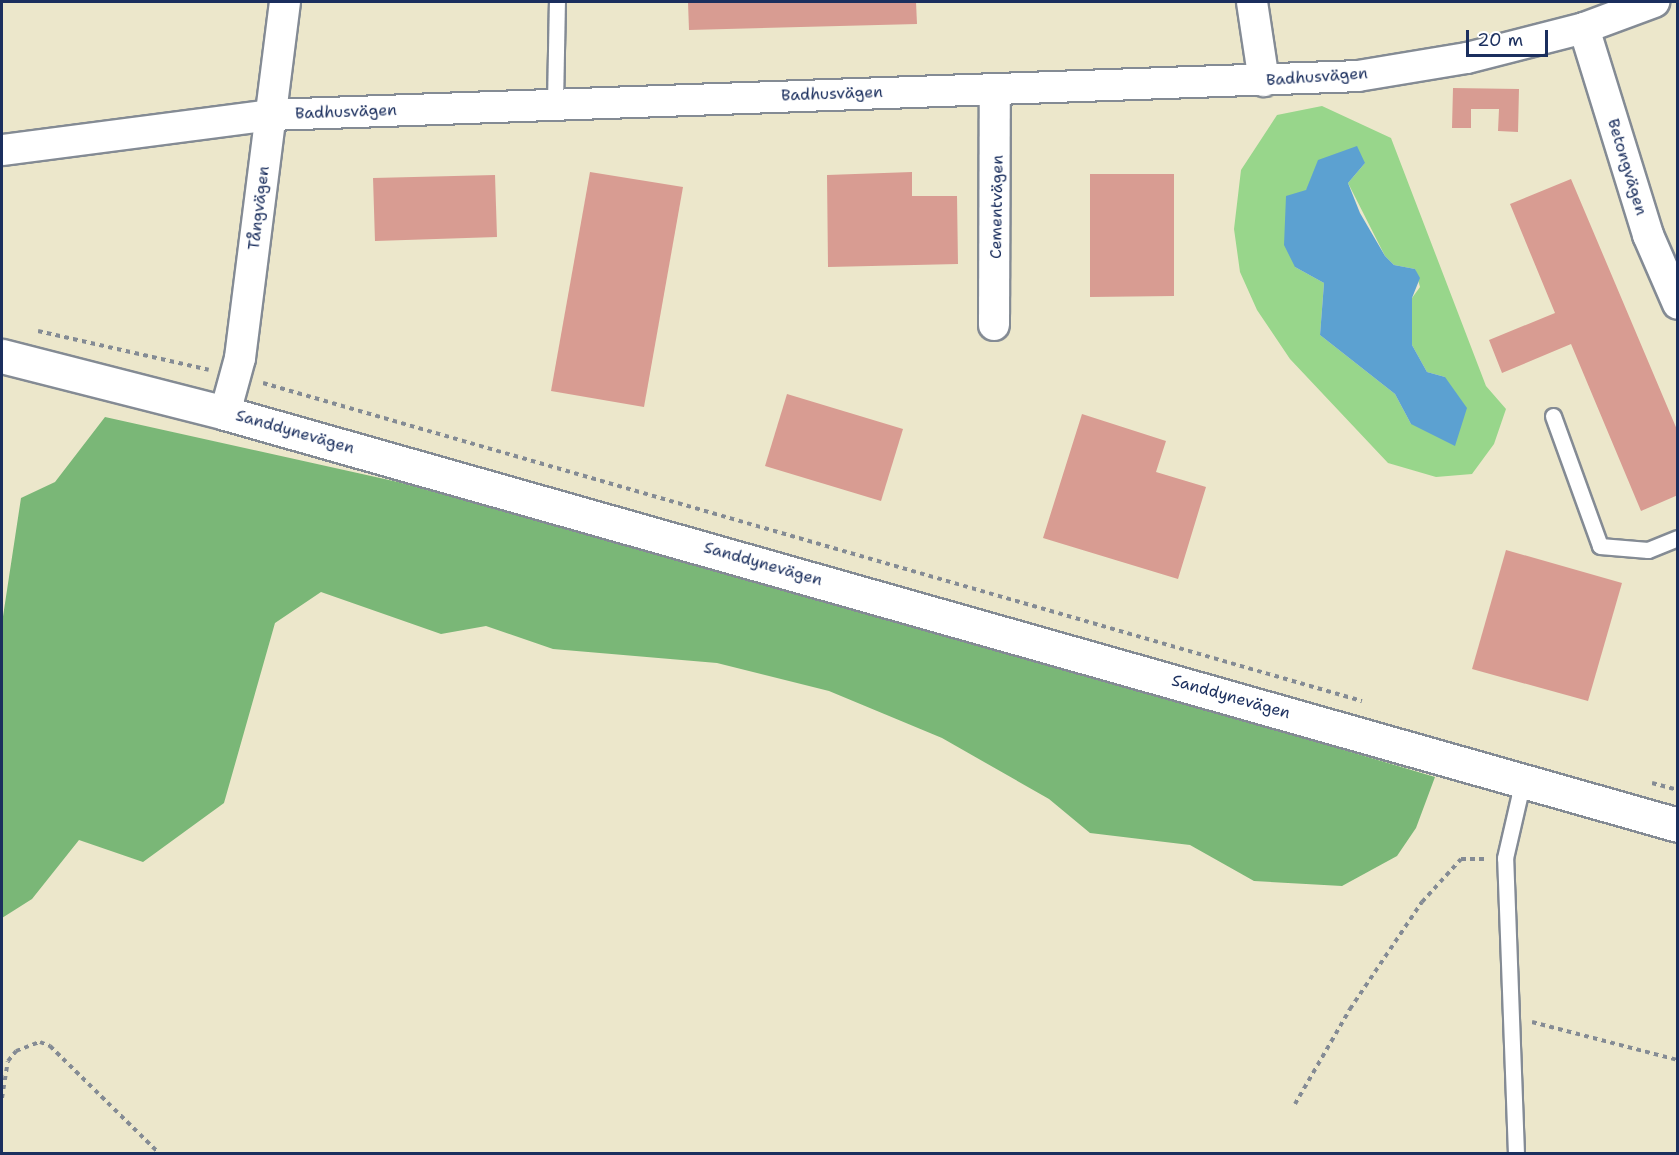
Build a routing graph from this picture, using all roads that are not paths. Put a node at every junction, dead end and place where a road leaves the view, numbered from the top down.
1 (285, 2) edge
2 (557, 2) edge
3 (1252, 2) edge
4 (1654, 2) edge
5 (1584, 28) junction
6 (1264, 81) junction
7 (995, 89) junction
8 (555, 104) junction
9 (271, 115) junction
10 (2, 150) edge
11 (1677, 304) edge
12 (994, 326) dead end
13 (2, 356) edge
14 (225, 412) junction
15 (1553, 416) dead end
16 (1677, 538) edge
17 (1523, 780) junction
18 (1677, 825) edge
19 (1516, 1154) edge

1 - 9 street, Tångvägen
2 - 8 lane
3 - 6 street
4 - 5 street, Badhusvägen
5 - 6 street, Badhusvägen
5 - 11 street, Betongvägen
6 - 7 street, Badhusvägen
7 - 8 street, Badhusvägen
7 - 12 street, Cementvägen
8 - 9 street, Badhusvägen
9 - 10 street, Badhusvägen
9 - 14 street, Tångvägen
13 - 14 street, Sanddynevägen
14 - 17 street, Sanddynevägen
15 - 16 lane
17 - 18 street, Sanddynevägen
17 - 19 lane

